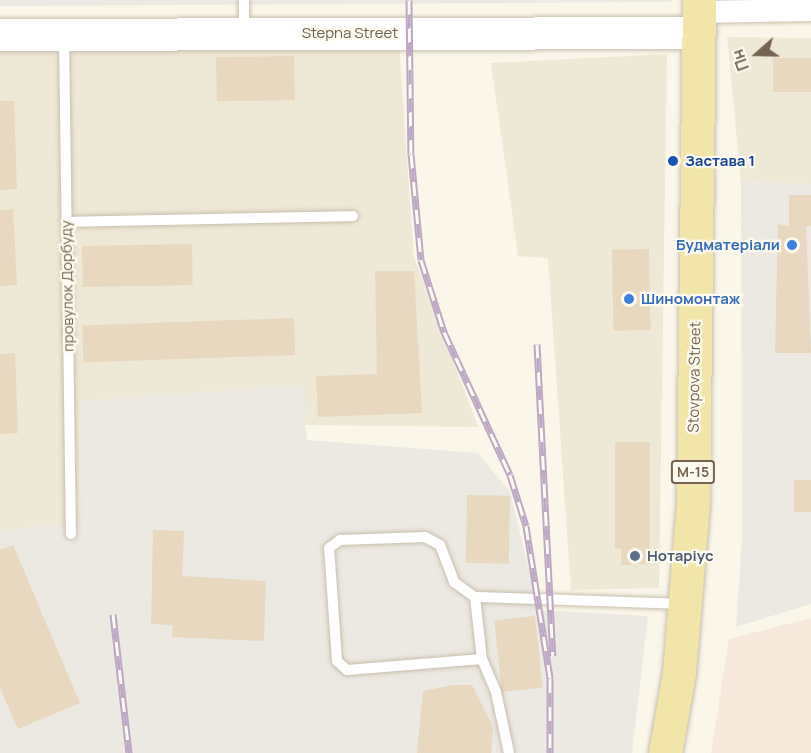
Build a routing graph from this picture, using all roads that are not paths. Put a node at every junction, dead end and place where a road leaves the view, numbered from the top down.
1 (244, 0) edge
2 (811, 10) edge
3 (699, 15) edge
4 (244, 34) junction
5 (0, 35) edge
6 (64, 38) junction
7 (353, 216) dead end
8 (66, 222) junction
9 (71, 534) dead end
10 (475, 597) junction
11 (686, 604) junction
12 (482, 659) junction
13 (509, 753) edge
14 (665, 753) edge

1 - 4 lane
2 - 3 street, Stepna Street
3 - 4 main road, Stepna Street
3 - 11 main road, Stovpova Street / М-15
4 - 6 main road, Stepna Street
5 - 6 main road, Stepna Street
6 - 8 lane, провулок Дорбуду
7 - 8 lane
8 - 9 lane, провулок Дорбуду
10 - 11 lane
10 - 12 lane
10 - 12 lane
11 - 14 main road, Stovpova Street / М-15
12 - 13 lane

